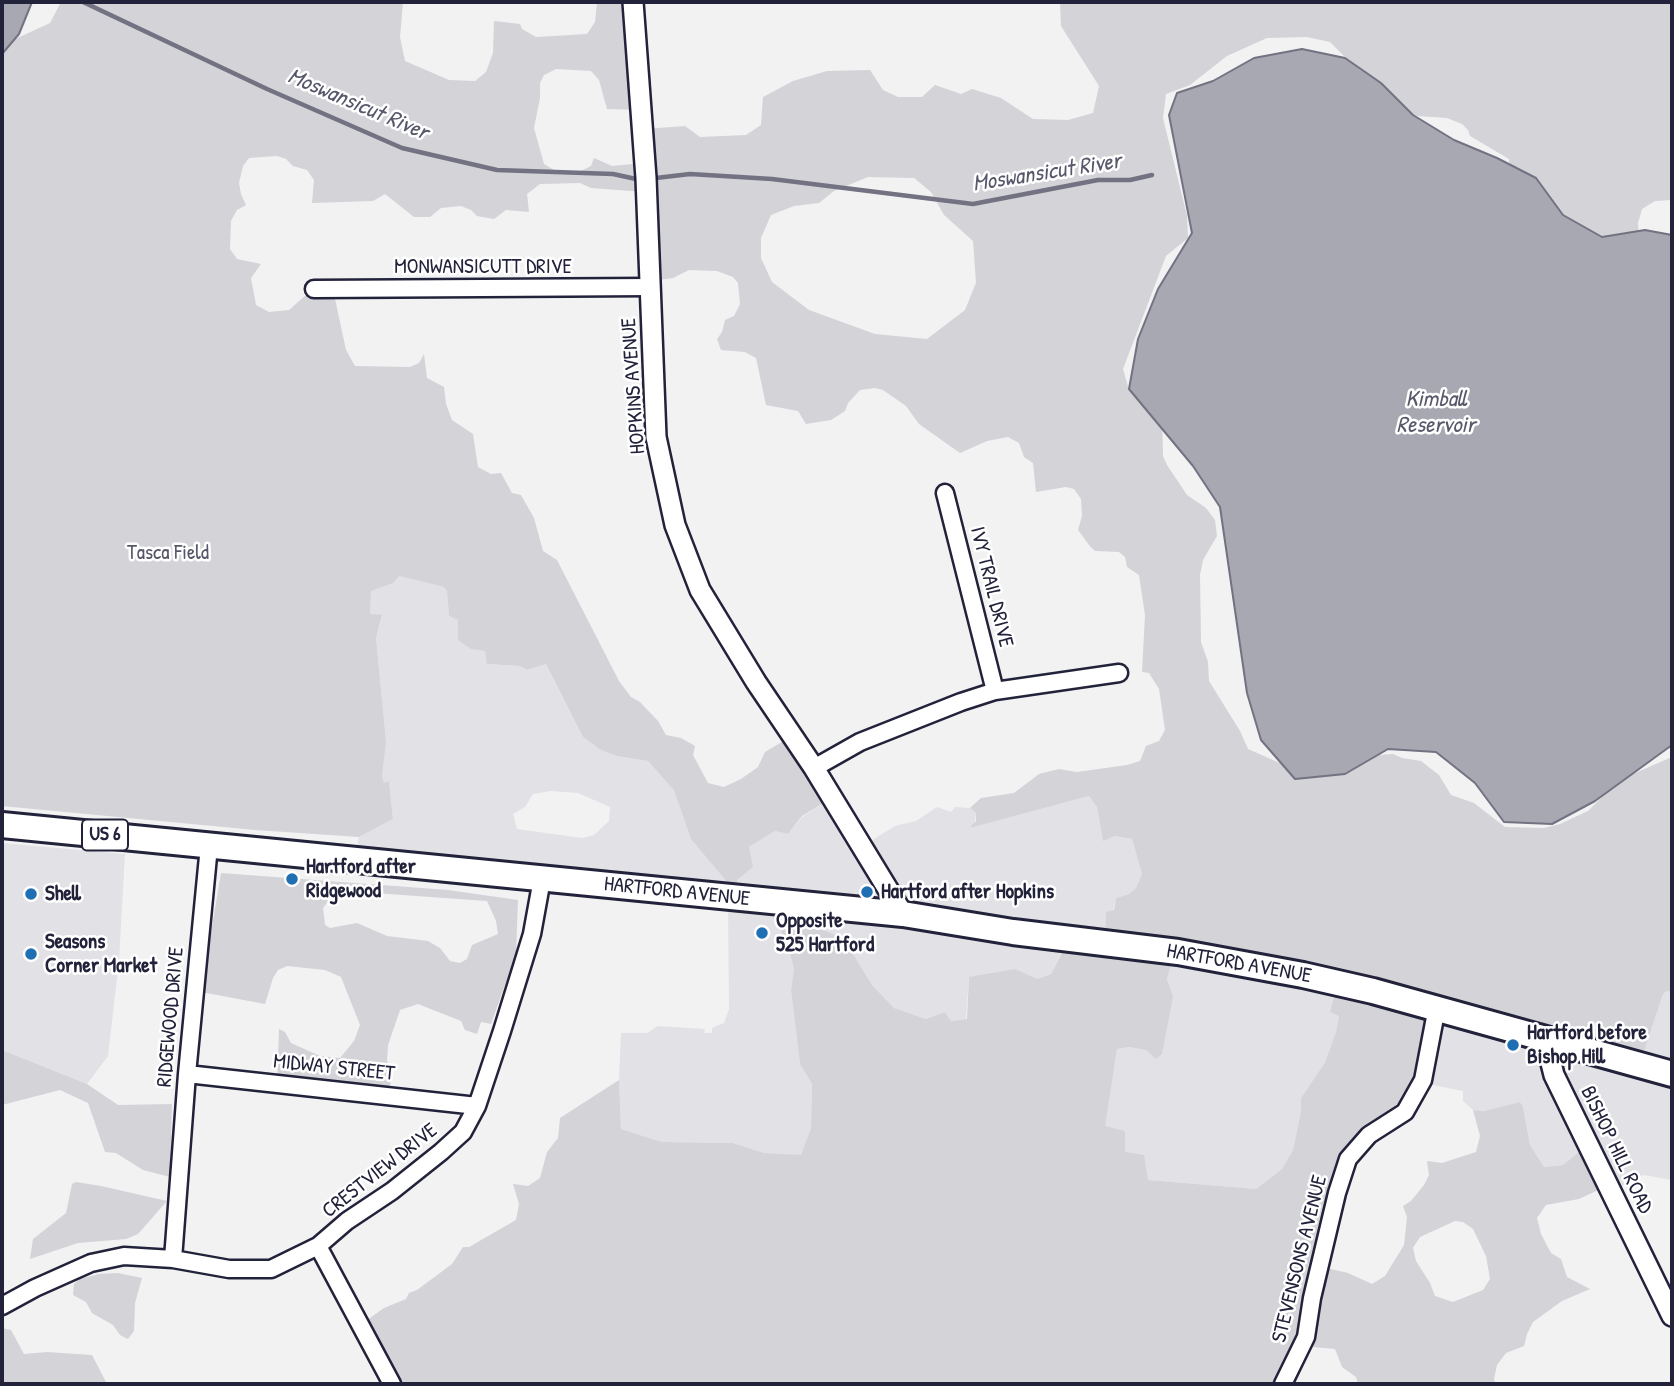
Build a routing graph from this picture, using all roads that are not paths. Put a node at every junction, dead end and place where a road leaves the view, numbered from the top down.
1 (633, 2) edge
2 (651, 287) junction
3 (314, 289) dead end
4 (945, 493) dead end
5 (1119, 673) dead end
6 (995, 691) junction
7 (814, 768) junction
8 (2, 825) edge
9 (209, 846) junction
10 (542, 879) junction
11 (903, 914) junction
12 (1437, 1007) junction
13 (1545, 1039) junction
14 (187, 1074) junction
15 (1672, 1074) edge
16 (477, 1106) junction
17 (318, 1246) junction
18 (173, 1259) junction
19 (2, 1306) edge
20 (1672, 1316) edge
21 (392, 1384) edge
22 (1283, 1384) edge

1 - 2 street, HOPKINS AVENUE
2 - 3 street, MONWANSICUTT DRIVE
2 - 7 street, HOPKINS AVENUE
4 - 6 street, IVY TRAIL DRIVE
5 - 6 street
6 - 7 street
7 - 11 street, HOPKINS AVENUE
8 - 9 highway, HARTFORD AVENUE / US 6
9 - 10 highway, HARTFORD AVENUE / US 6
9 - 14 street, RIDGEWOOD DRIVE
10 - 11 highway, HARTFORD AVENUE / US 6
10 - 16 street, CRESTVIEW DRIVE
11 - 12 highway, HARTFORD AVENUE / US 6
12 - 13 highway, HARTFORD AVENUE / US 6
12 - 22 street, STEVENSONS AVENUE
13 - 15 highway, HARTFORD AVENUE / US 6
13 - 20 street, BISHOP HILL ROAD
14 - 16 street, MIDWAY STREET
14 - 18 street, RIDGEWOOD DRIVE
16 - 17 street, CRESTVIEW DRIVE
17 - 18 street, CRESTVIEW DRIVE
17 - 21 street
18 - 19 street, CRESTVIEW DRIVE

